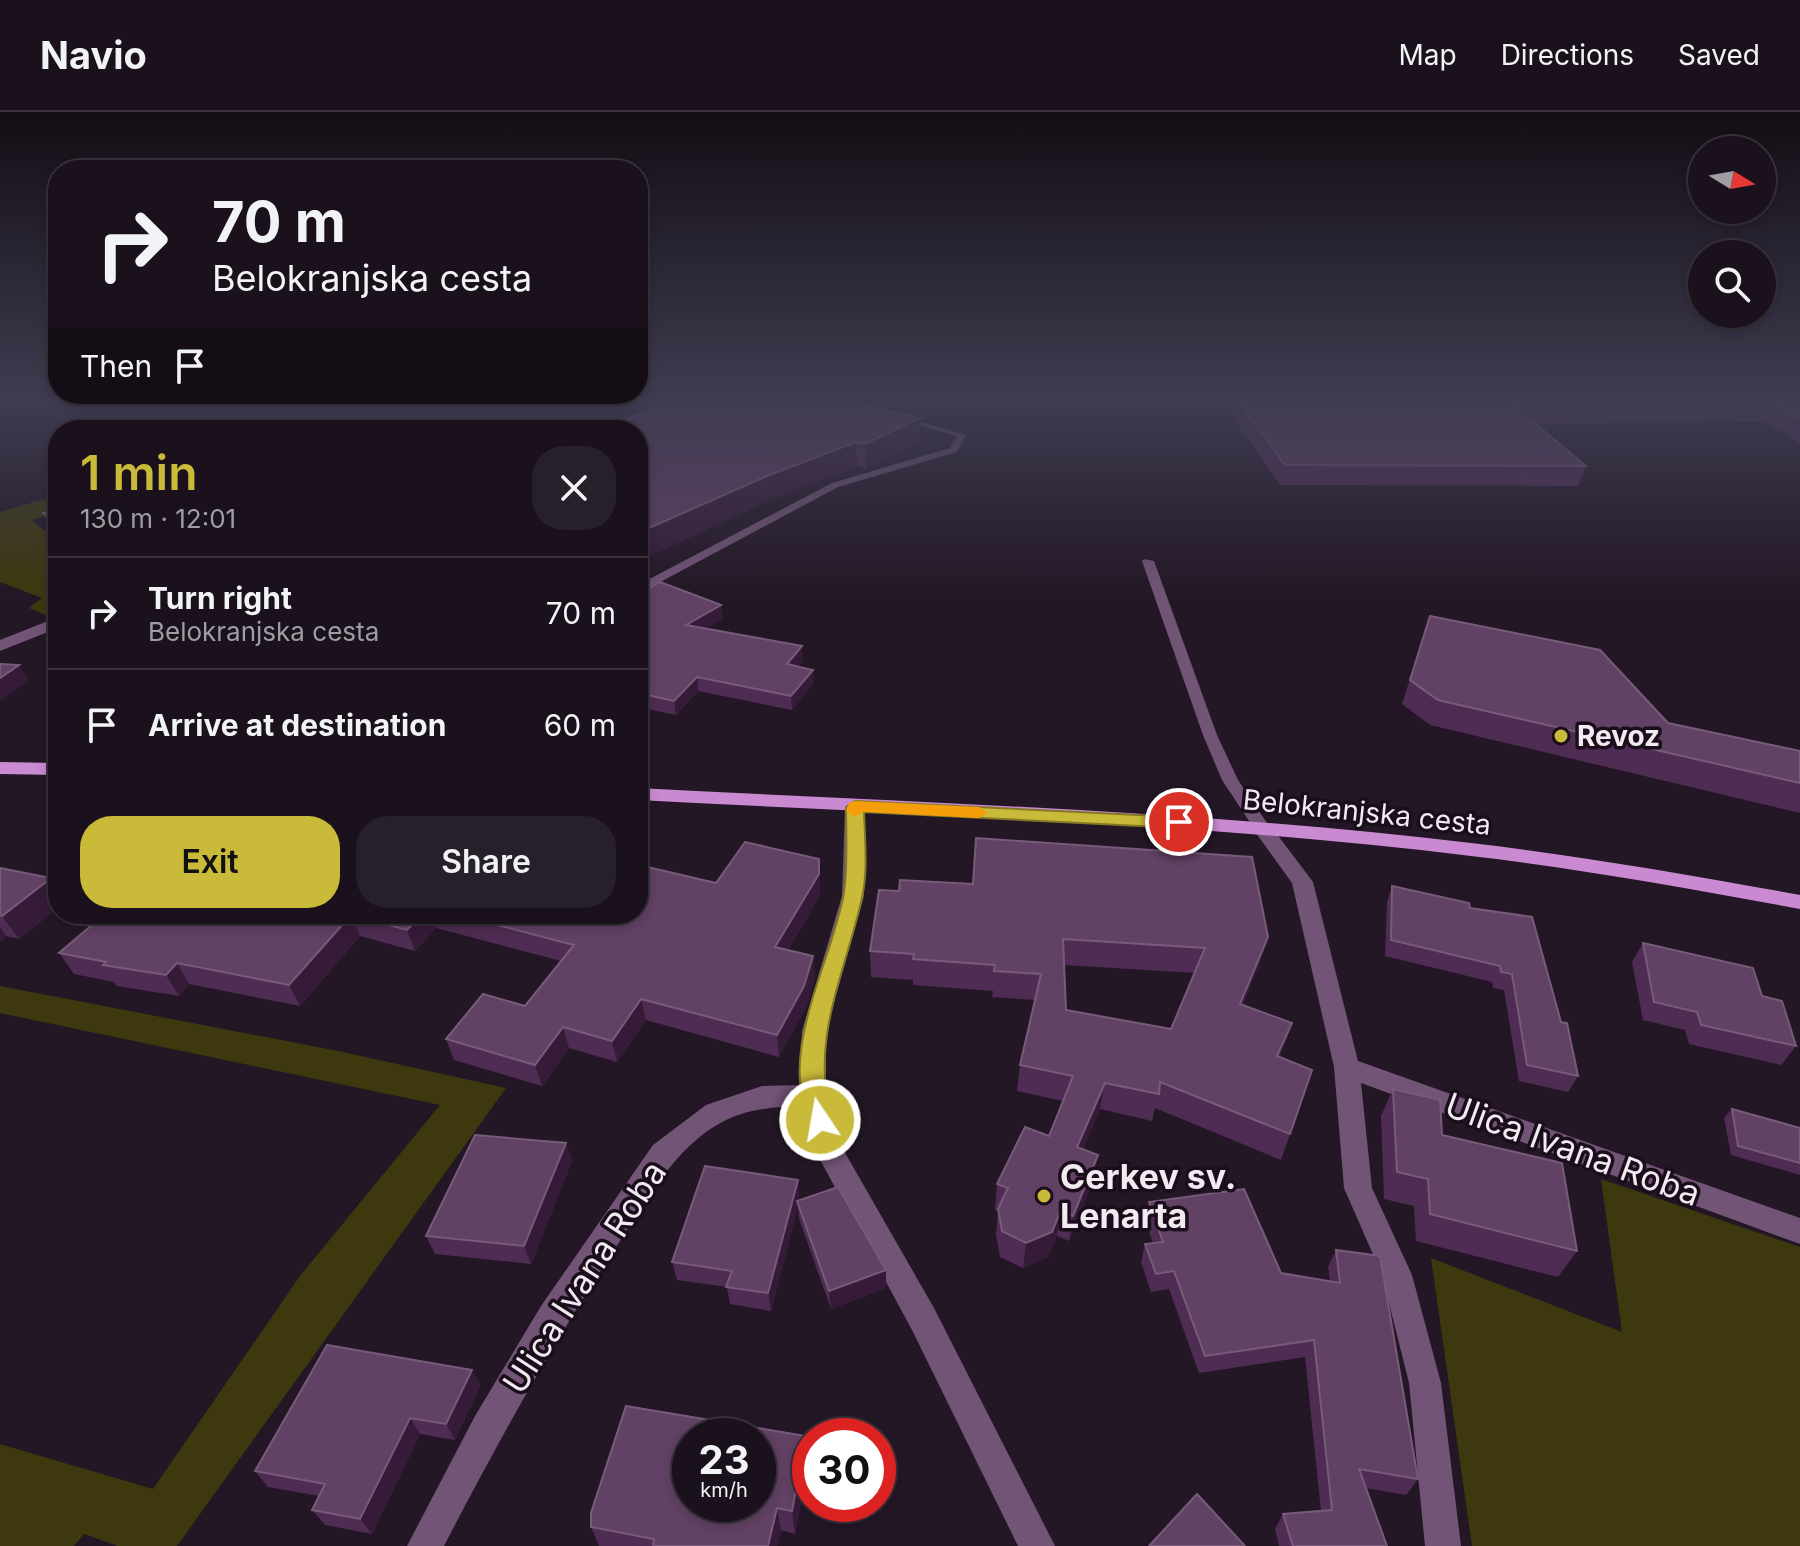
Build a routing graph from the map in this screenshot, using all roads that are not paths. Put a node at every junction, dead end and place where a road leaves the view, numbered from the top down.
1 (910, 463) edge
2 (1148, 561) dead end
3 (648, 585) edge
4 (48, 626) edge
5 (0, 646) edge
6 (0, 768) edge
7 (48, 769) edge
8 (648, 795) edge
9 (855, 807) junction
10 (1263, 829) junction
11 (1800, 902) edge
12 (1347, 1067) junction
13 (813, 1095) junction
14 (1800, 1231) edge
15 (1033, 1544) edge
16 (425, 1546) edge
17 (1443, 1546) edge

1 - 3 lane
2 - 10 lane
4 - 5 street
6 - 7 main road
8 - 9 main road, Belokranjska cesta
9 - 10 main road, Belokranjska cesta
9 - 13 street
10 - 11 main road, Belokranjska cesta
10 - 12 street
12 - 14 street, Ulica Ivana Roba
12 - 17 street
13 - 15 street
13 - 16 street, Ulica Ivana Roba

